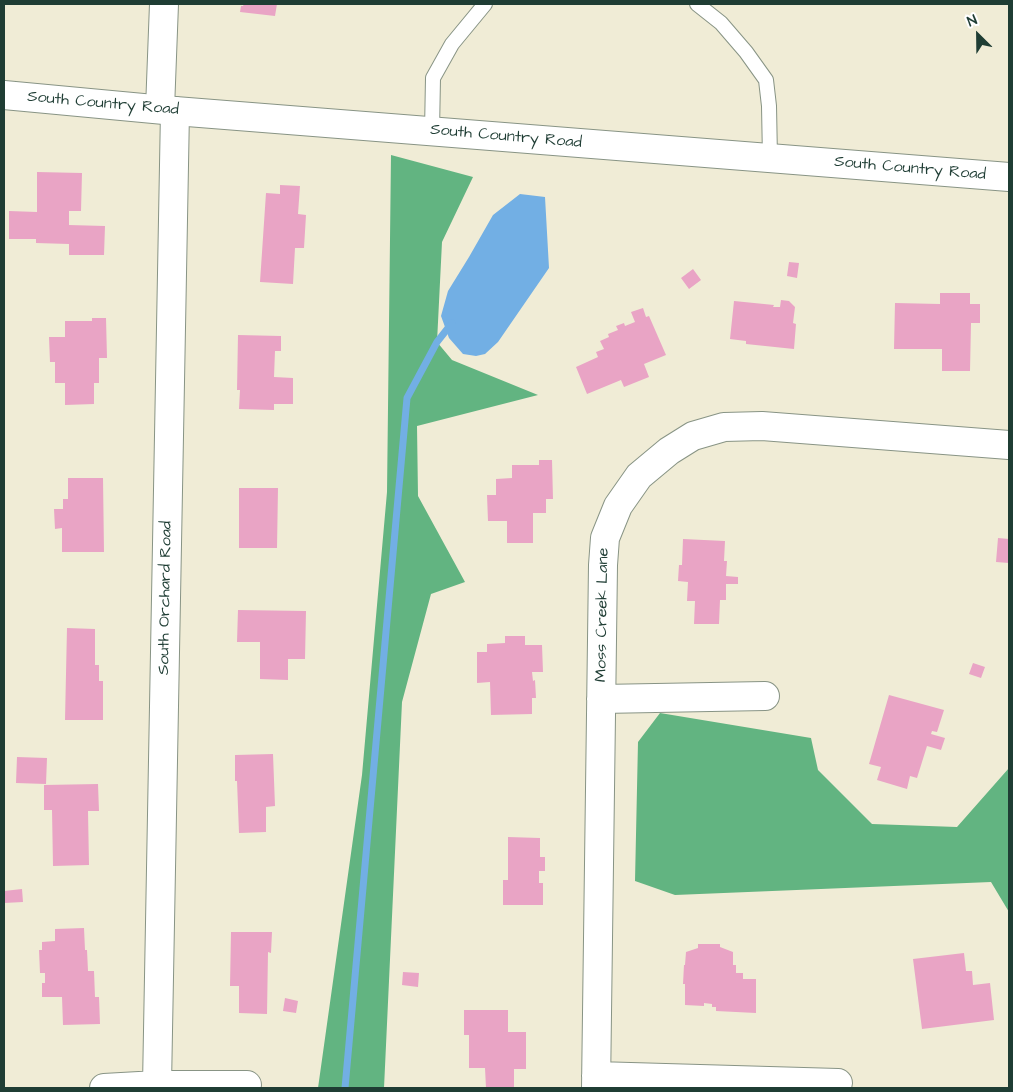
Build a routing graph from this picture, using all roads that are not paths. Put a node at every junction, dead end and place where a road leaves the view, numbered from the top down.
1 (164, 4) edge
2 (485, 4) edge
3 (697, 4) edge
4 (4, 95) edge
5 (168, 110) junction
6 (432, 131) junction
7 (770, 158) junction
8 (1009, 177) edge
9 (1009, 445) edge
10 (765, 696) dead end
11 (601, 699) junction
12 (596, 1082) edge
13 (838, 1083) dead end
14 (157, 1085) junction
15 (247, 1085) dead end
16 (104, 1088) edge

1 - 5 street, South Orchard Road
2 - 6 lane
3 - 7 lane
4 - 5 street, South Country Road
5 - 6 street, South Country Road
5 - 14 street, South Orchard Road
6 - 7 street, South Country Road
7 - 8 street, South Country Road
9 - 11 street, Moss Creek Lane
10 - 11 street
11 - 12 street, Moss Creek Lane
12 - 13 street
14 - 15 street
14 - 16 street

